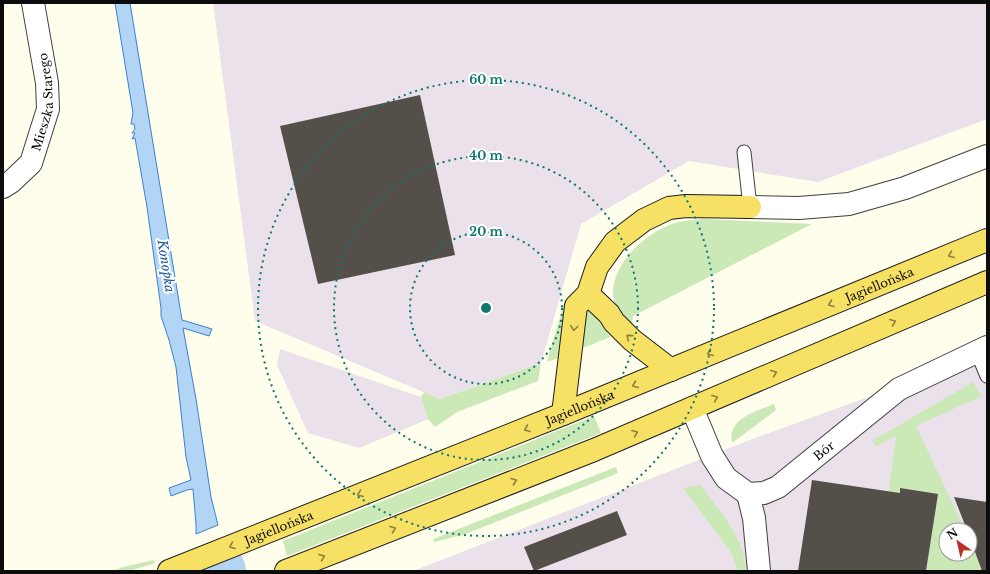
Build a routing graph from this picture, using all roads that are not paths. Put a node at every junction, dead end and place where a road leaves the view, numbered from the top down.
1 (33, 3) edge
2 (744, 152) dead end
3 (987, 156) edge
4 (3, 187) edge
5 (750, 207) junction
6 (987, 240) edge
7 (987, 282) edge
8 (588, 294) junction
9 (982, 350) edge
10 (671, 370) junction
11 (987, 376) edge
12 (692, 408) junction
13 (563, 414) junction
14 (748, 494) junction
15 (170, 571) edge
16 (286, 571) edge
17 (759, 571) edge

1 - 4 street, Mieszka Starego
2 - 5 lane
3 - 5 street
5 - 8 main road
6 -> 10 main road, Jagiellońska
12 -> 7 main road
10 -> 8 main road
8 -> 13 main road
9 - 11 lane
9 - 14 street, Bór
10 -> 13 main road, Jagiellońska
12 - 14 street
16 -> 12 main road
13 -> 15 main road, Jagiellońska
14 - 17 street

